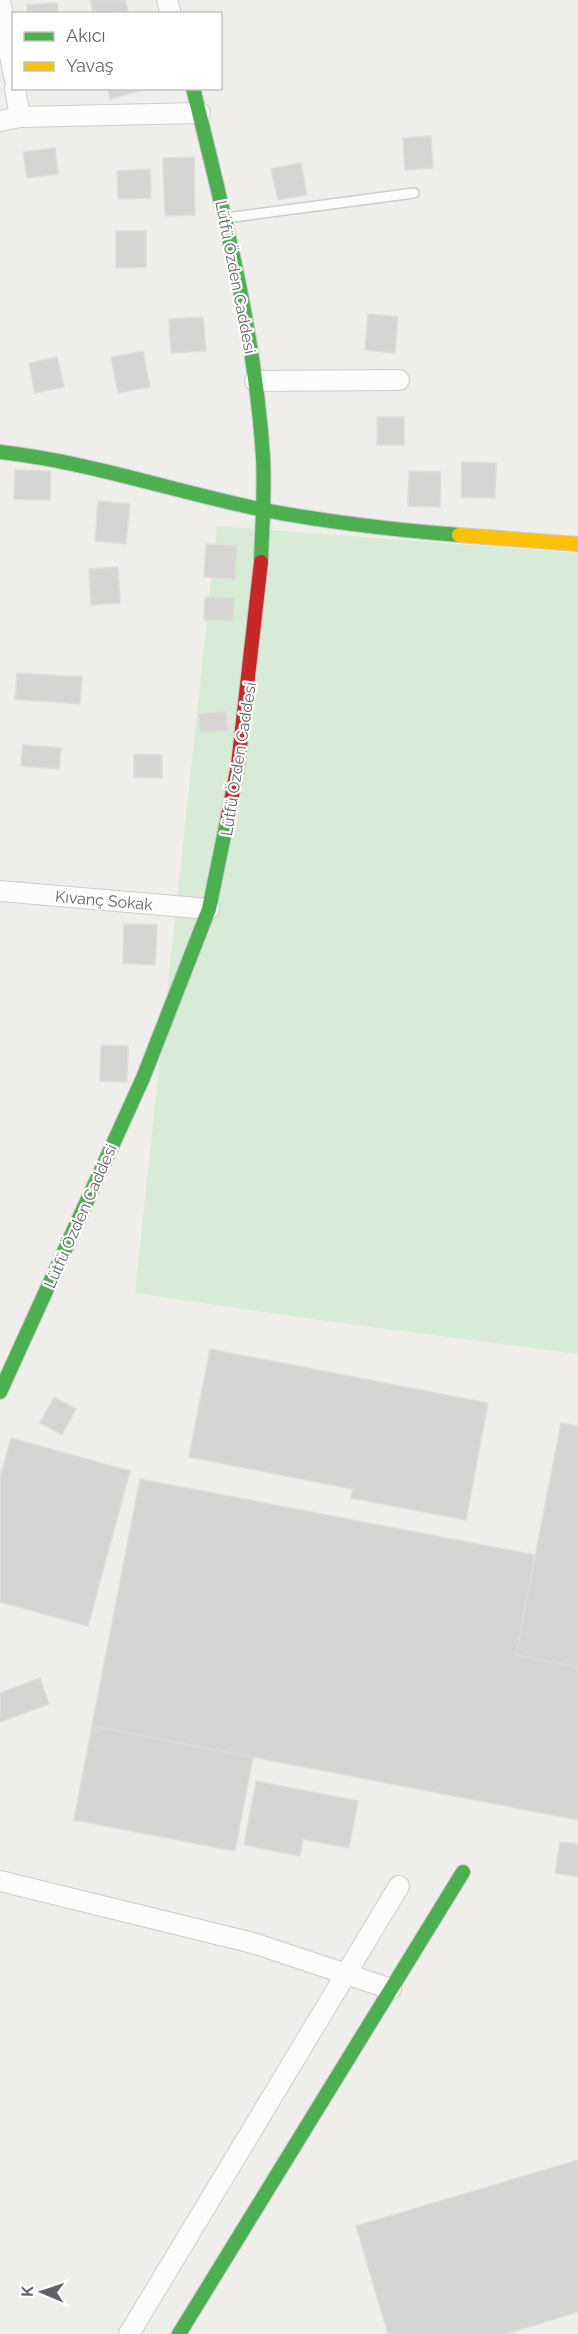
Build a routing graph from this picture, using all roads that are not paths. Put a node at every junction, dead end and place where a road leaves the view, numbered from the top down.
1 (0, 0) edge
2 (12, 66) edge
3 (15, 90) edge
4 (194, 90) edge
5 (200, 113) junction
6 (20, 117) junction
7 (0, 121) edge
8 (414, 193) dead end
9 (225, 218) junction
10 (399, 380) dead end
11 (255, 381) junction
12 (0, 452) edge
13 (264, 510) junction
14 (578, 544) edge
15 (0, 891) edge
16 (209, 909) junction
17 (0, 1347) edge
18 (20, 1349) junction
19 (0, 1392) edge
20 (463, 1872) dead end
21 (0, 1881) edge
22 (399, 1886) dead end
23 (346, 1974) junction
24 (391, 1989) junction
25 (129, 2334) edge
26 (179, 2334) edge

1 - 2 street
3 - 6 street
4 - 5 street, Lütfü Özden Caddesi
5 - 6 street
5 - 9 street, Lütfü Özden Caddesi
6 - 7 street
8 - 9 lane
9 - 11 street, Lütfü Özden Caddesi
10 - 11 street
11 - 13 street, Lütfü Özden Caddesi
12 - 13 street
13 - 14 street
13 - 16 street, Lütfü Özden Caddesi
15 - 16 street, Kıvanç Sokak
16 - 18 street, Lütfü Özden Caddesi
17 - 18 street
18 - 19 street, Lütfü Özden Caddesi
20 - 24 street
21 - 23 street
22 - 23 street
23 - 24 street
23 - 25 street
24 - 26 street

